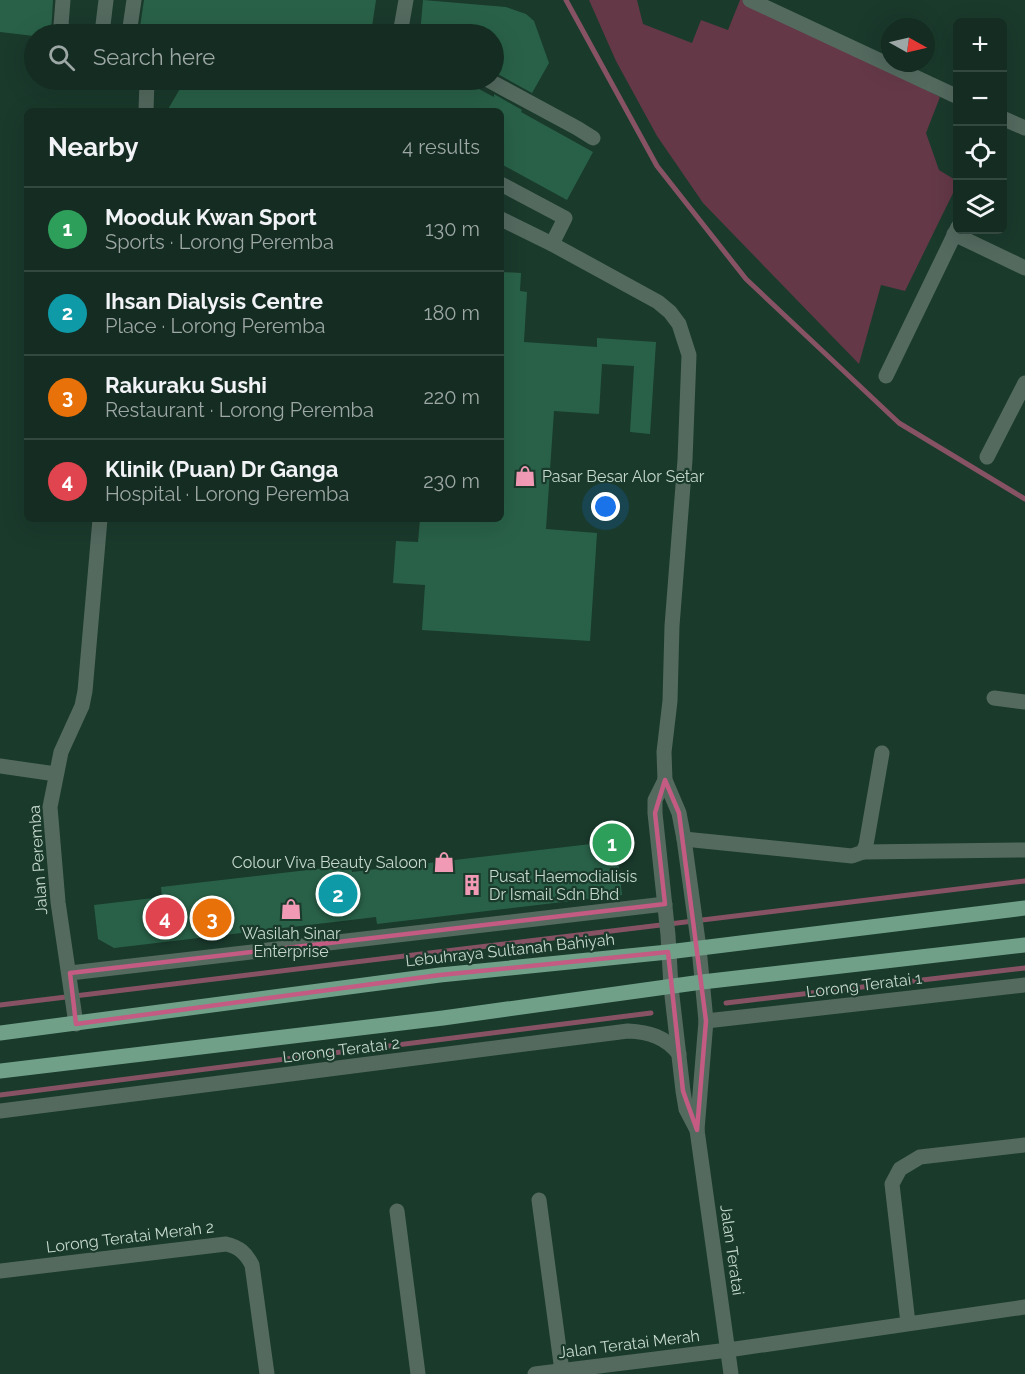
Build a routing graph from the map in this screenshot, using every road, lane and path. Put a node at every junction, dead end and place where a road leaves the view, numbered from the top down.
1 (63, 0) edge
2 (106, 0) edge
3 (134, 0) edge
4 (406, 0) edge
5 (750, 0) edge
6 (61, 24) edge
7 (104, 24) edge
8 (130, 24) edge
9 (402, 24) edge
10 (504, 89) edge
11 (147, 90) edge
12 (953, 95) edge
13 (146, 108) edge
14 (1007, 124) edge
15 (1025, 128) edge
16 (593, 138) dead end
17 (504, 186) edge
18 (504, 220) edge
19 (955, 234) edge
20 (962, 234) edge
21 (552, 244) junction
22 (1025, 268) edge
23 (885, 376) dead end
24 (1025, 383) edge
25 (1021, 400) edge
26 (987, 457) dead end
27 (100, 522) edge
28 (993, 698) dead end
29 (1025, 702) edge
30 (882, 753) dead end
31 (0, 766) edge
32 (56, 774) junction
33 (665, 780) junction
34 (684, 839) junction
35 (1025, 850) edge
36 (863, 852) junction
37 (665, 908) junction
38 (1025, 908) edge
39 (1025, 945) edge
40 (699, 948) junction
41 (668, 952) junction
42 (70, 979) junction
43 (702, 982) junction
44 (1025, 985) edge
45 (671, 987) junction
46 (706, 1021) junction
47 (76, 1023) junction
48 (0, 1033) edge
49 (679, 1054) junction
50 (0, 1071) edge
51 (0, 1111) edge
52 (697, 1130) junction
53 (1025, 1145) edge
54 (539, 1200) dead end
55 (397, 1211) dead end
56 (0, 1271) edge
57 (1025, 1307) edge
58 (908, 1323) junction
59 (728, 1350) junction
60 (562, 1371) junction
61 (267, 1374) edge
62 (418, 1374) edge
63 (535, 1374) edge
64 (732, 1374) edge

1 - 6 street
2 - 7 street
3 - 8 street
4 - 9 street
5 - 12 street
10 - 16 street
11 - 13 street
14 - 15 street
17 - 21 street
18 - 21 street
19 - 23 street
20 - 22 street
21 - 33 street
24 - 25 street
25 - 26 street
27 - 32 street, Jalan Peremba
28 - 29 street
30 - 36 street
31 - 32 street
32 - 42 street, Jalan Peremba
33 - 34 street, Jalan Teratai
33 - 37 street, Jalan Teratai
34 - 36 street
34 - 40 street, Jalan Teratai
35 - 36 street
37 - 41 street, Jalan Teratai
37 - 42 street
38 - 40 main road, Lebuhraya Sultanah Bahiyah
39 - 43 main road
40 - 41 main road, Lebuhraya Sultanah Bahiyah
40 - 43 street, Jalan Teratai
41 - 45 street, Jalan Teratai
41 - 47 main road, Lebuhraya Sultanah Bahiyah
42 - 47 street, Jalan Peremba
43 - 45 main road
43 - 46 street, Jalan Teratai
44 - 46 street, Lorong Teratai 1
45 - 49 street, Jalan Teratai
45 - 50 main road
46 - 52 street, Jalan Teratai
47 - 48 main road, Lebuhraya Sultanah Bahiyah
49 - 51 street, Lorong Teratai 2
49 - 52 street, Jalan Teratai
52 - 59 street, Jalan Teratai
53 - 58 street
54 - 60 street
55 - 62 street
56 - 61 street, Lorong Teratai Merah 2
57 - 58 street, Jalan Teratai Merah
58 - 59 street, Jalan Teratai Merah
59 - 60 street, Jalan Teratai Merah
59 - 64 street, Jalan Teratai
60 - 63 street, Jalan Teratai Merah

